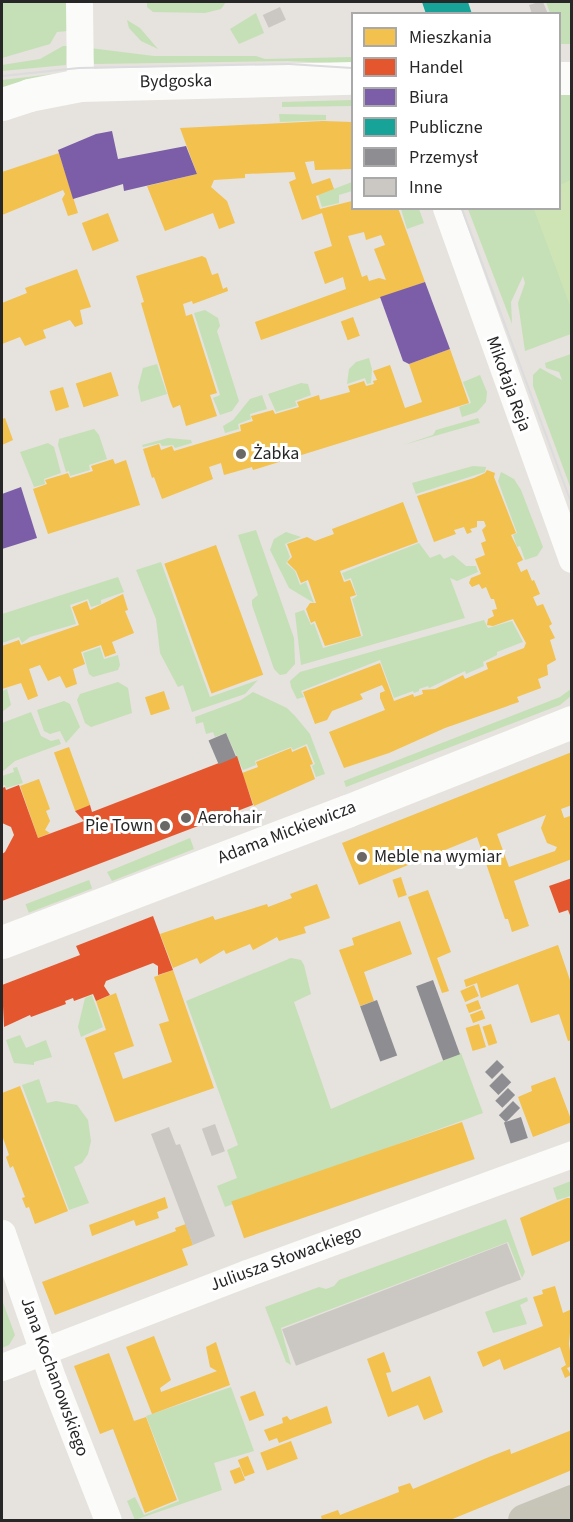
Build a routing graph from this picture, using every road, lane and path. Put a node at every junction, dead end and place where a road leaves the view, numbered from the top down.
1 (79, 2) edge
2 (351, 78) edge
3 (80, 85) junction
4 (2, 104) edge
5 (447, 210) edge
6 (572, 559) edge
7 (572, 722) edge
8 (2, 942) edge
9 (572, 1154) edge
10 (2, 1233) edge
11 (45, 1350) junction
12 (2, 1367) edge
13 (572, 1501) edge
14 (108, 1521) edge
15 (524, 1521) edge

1 - 3 street
2 - 3 street, Bydgoska
3 - 4 street, Bydgoska
5 - 6 street, Mikołaja Reja
7 - 8 street, Adama Mickiewicza
9 - 11 street, Juliusza Słowackiego
10 - 11 street, Jana Kochanowskiego
11 - 12 street, Juliusza Słowackiego
11 - 14 street, Jana Kochanowskiego
13 - 15 main road

